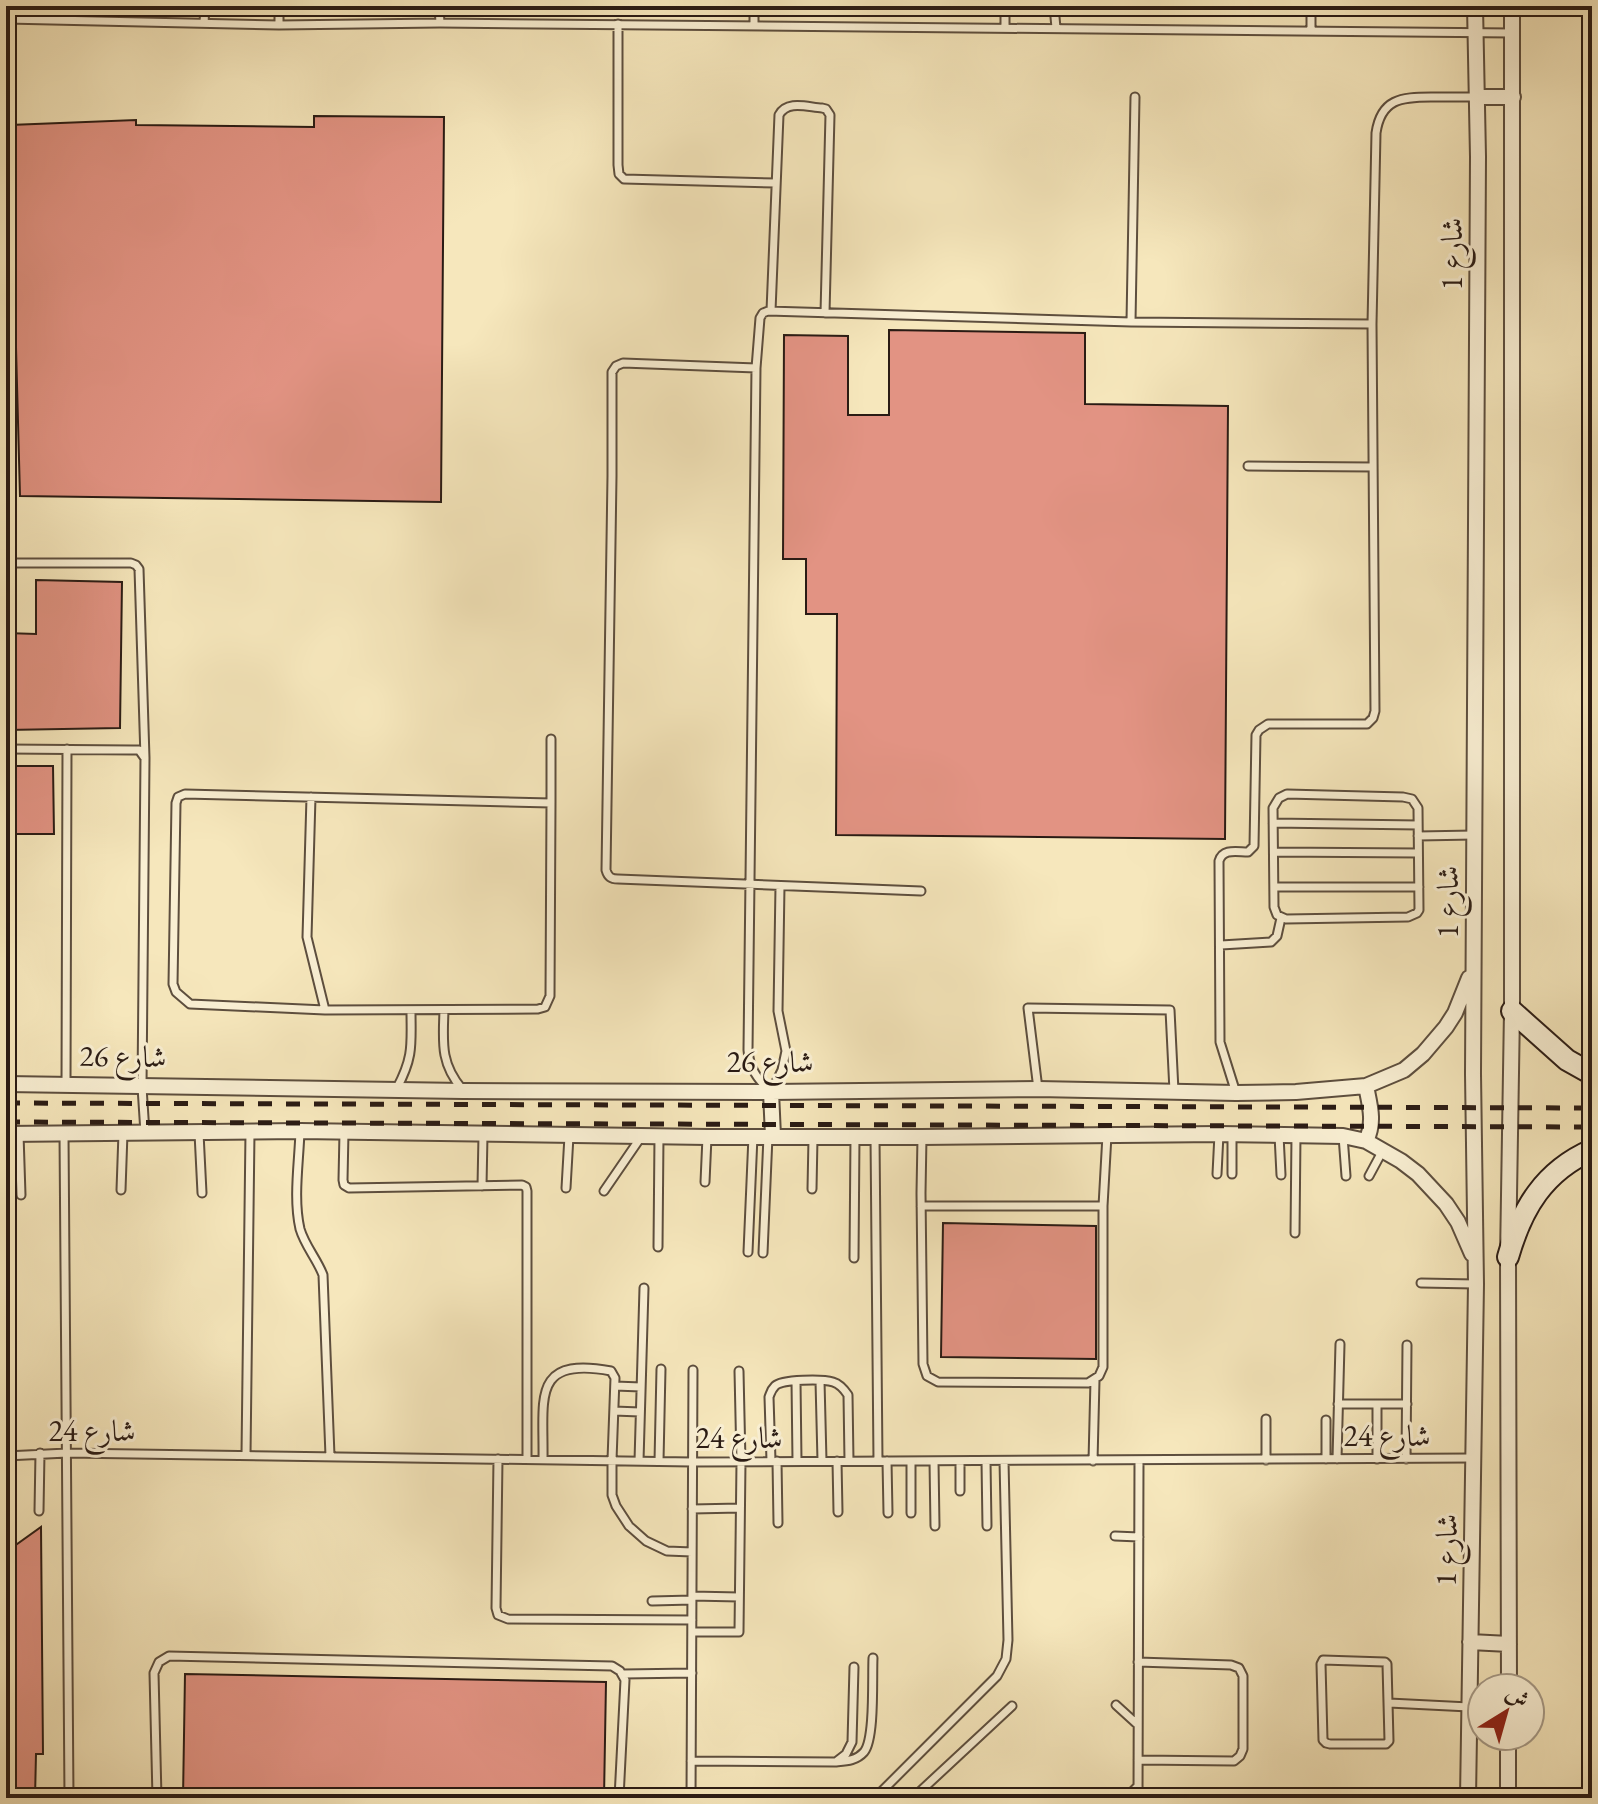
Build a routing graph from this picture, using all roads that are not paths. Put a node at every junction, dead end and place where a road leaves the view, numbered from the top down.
1 (205, 6) edge
2 (279, 6) edge
3 (439, 6) edge
4 (754, 6) edge
5 (1005, 6) edge
6 (1054, 6) edge
7 (1311, 6) edge
8 (1475, 6) edge
9 (1512, 6) edge
10 (6, 19) edge
11 (204, 23) junction
12 (440, 23) junction
13 (618, 24) junction
14 (279, 25) junction
15 (754, 26) junction
16 (1005, 28) junction
17 (1056, 28) junction
18 (1311, 31) junction
19 (1475, 33) junction
20 (1513, 33) junction
21 (1135, 97) dead end
22 (1476, 97) junction
23 (1513, 97) junction
24 (776, 183) junction
25 (771, 311) junction
26 (825, 313) junction
27 (1131, 322) junction
28 (1372, 324) junction
29 (756, 368) junction
30 (1248, 466) dead end
31 (1373, 467) junction
32 (6, 563) edge
33 (551, 739) dead end
34 (6, 749) edge
35 (67, 749) junction
36 (145, 758) junction
37 (311, 797) junction
38 (551, 803) junction
39 (1273, 823) junction
40 (1418, 825) junction
41 (1474, 835) junction
42 (1418, 836) junction
43 (1274, 852) junction
44 (1418, 853) junction
45 (749, 885) junction
46 (780, 886) junction
47 (1274, 887) junction
48 (1419, 887) junction
49 (921, 891) dead end
50 (1281, 918) junction
51 (1221, 945) junction
52 (1473, 966) junction
53 (325, 1010) junction
54 (411, 1010) junction
55 (444, 1010) junction
56 (1512, 1011) junction
57 (1592, 1074) edge
58 (6, 1084) edge
59 (66, 1085) junction
60 (1366, 1086) junction
61 (142, 1087) junction
62 (1038, 1089) junction
63 (396, 1090) junction
64 (463, 1091) junction
65 (1174, 1091) junction
66 (771, 1092) junction
67 (1236, 1093) junction
68 (300, 1131) junction
69 (250, 1132) junction
70 (344, 1132) junction
71 (123, 1133) junction
72 (145, 1133) junction
73 (199, 1133) junction
74 (12, 1134) edge
75 (64, 1134) junction
76 (1226, 1134) junction
77 (483, 1135) junction
78 (642, 1135) junction
79 (1107, 1135) junction
80 (1279, 1135) junction
81 (1296, 1135) junction
82 (569, 1136) junction
83 (659, 1136) junction
84 (764, 1136) junction
85 (813, 1136) junction
86 (855, 1136) junction
87 (1343, 1136) junction
88 (707, 1137) junction
89 (875, 1137) junction
90 (922, 1137) junction
91 (1366, 1141) junction
92 (1383, 1150) junction
93 (1592, 1150) edge
94 (1217, 1174) dead end
95 (1232, 1174) dead end
96 (1281, 1175) dead end
97 (1346, 1176) dead end
98 (1369, 1176) dead end
99 (705, 1182) dead end
100 (482, 1186) junction
101 (566, 1188) dead end
102 (812, 1189) dead end
103 (121, 1190) dead end
104 (604, 1191) dead end
105 (202, 1193) dead end
106 (21, 1195) dead end
107 (921, 1206) junction
108 (1103, 1206) junction
109 (1295, 1233) dead end
110 (658, 1247) dead end
111 (748, 1252) dead end
112 (763, 1253) dead end
113 (1508, 1257) junction
114 (854, 1258) dead end
115 (1474, 1262) junction
116 (1421, 1283) dead end
117 (1476, 1284) junction
118 (644, 1288) dead end
119 (1340, 1344) dead end
120 (1407, 1345) dead end
121 (661, 1369) dead end
122 (693, 1370) dead end
123 (739, 1371) dead end
124 (1095, 1380) junction
125 (796, 1381) junction
126 (820, 1381) junction
127 (615, 1386) junction
128 (641, 1387) junction
129 (1338, 1404) junction
130 (1377, 1404) junction
131 (1407, 1404) junction
132 (614, 1411) junction
133 (640, 1412) junction
134 (1266, 1419) dead end
135 (1326, 1420) dead end
136 (40, 1453) junction
137 (67, 1453) junction
138 (246, 1455) junction
139 (6, 1456) edge
140 (330, 1456) junction
141 (1473, 1458) junction
142 (498, 1459) junction
143 (527, 1459) junction
144 (543, 1459) junction
145 (1326, 1459) junction
146 (1337, 1459) junction
147 (1377, 1459) junction
148 (1406, 1459) junction
149 (612, 1460) junction
150 (1266, 1460) junction
151 (639, 1461) junction
152 (659, 1461) junction
153 (774, 1461) junction
154 (797, 1461) junction
155 (822, 1461) junction
156 (837, 1461) junction
157 (849, 1461) junction
158 (878, 1461) junction
159 (887, 1461) junction
160 (911, 1461) junction
161 (934, 1461) junction
162 (960, 1461) junction
163 (986, 1461) junction
164 (1004, 1461) junction
165 (1093, 1461) junction
166 (1139, 1461) junction
167 (692, 1462) junction
168 (741, 1462) junction
169 (960, 1491) dead end
170 (740, 1508) junction
171 (692, 1509) junction
172 (39, 1511) dead end
173 (838, 1512) dead end
174 (888, 1513) dead end
175 (911, 1513) dead end
176 (778, 1523) dead end
177 (935, 1526) dead end
178 (987, 1526) dead end
179 (1115, 1536) dead end
180 (1139, 1537) junction
181 (692, 1552) junction
182 (739, 1597) junction
183 (692, 1598) junction
184 (652, 1601) dead end
185 (692, 1620) junction
186 (692, 1632) junction
187 (1470, 1642) junction
188 (1509, 1644) junction
189 (873, 1658) dead end
190 (1138, 1662) junction
191 (854, 1667) dead end
192 (1470, 1672) edge
193 (1509, 1672) edge
194 (692, 1673) junction
195 (623, 1674) junction
196 (1389, 1703) junction
197 (1116, 1705) dead end
198 (1012, 1706) dead end
199 (1466, 1707) edge
200 (1138, 1726) junction
201 (1469, 1752) edge
202 (1508, 1752) edge
203 (1138, 1760) junction
204 (691, 1761) junction
205 (835, 1762) junction
206 (1138, 1786) junction
207 (69, 1798) edge
208 (157, 1798) edge
209 (619, 1798) edge
210 (691, 1798) edge
211 (875, 1798) edge
212 (913, 1798) edge
213 (1126, 1798) edge
214 (1138, 1798) edge
215 (1468, 1798) edge
216 (1508, 1798) edge

1 - 11 lane
2 - 14 lane
3 - 12 lane
4 - 15 lane
5 - 16 lane
6 - 17 lane
7 - 18 lane
8 - 19 street, شارع 1
9 - 20 street, شارع 1
10 - 11 lane
11 - 14 lane
12 - 13 lane
12 - 14 lane
13 - 15 lane
13 - 24 lane
15 - 16 lane
16 - 17 lane
17 - 18 lane
18 - 19 lane
19 - 20 lane
19 - 22 street, شارع 1
20 - 23 street, شارع 1
21 - 27 lane
22 - 23 street
22 - 28 lane
22 - 41 street, شارع 1
23 - 56 street, شارع 1
24 - 25 lane
24 - 26 lane
25 - 26 lane
25 - 29 lane
26 - 27 lane
27 - 28 lane
28 - 31 lane
29 - 45 lane
29 - 45 lane
30 - 31 lane
31 - 51 lane
32 - 36 lane
33 - 38 lane
34 - 35 lane
35 - 36 lane
35 - 59 lane
36 - 61 lane
37 - 38 lane
37 - 53 lane
37 - 53 lane
38 - 55 lane
39 - 40 lane
39 - 40 lane
39 - 43 lane
40 - 42 lane
41 - 42 lane
41 - 52 street, شارع 1
42 - 44 lane
43 - 44 lane
43 - 47 lane
44 - 48 lane
45 - 46 lane
45 - 66 lane
46 - 49 lane
46 - 66 lane
47 - 48 lane
47 - 50 lane
48 - 50 lane
50 - 51 lane
51 - 67 lane
52 - 60 street, شارع 26
52 - 115 street, شارع 1
53 - 54 lane
54 - 55 lane
54 - 63 lane
55 - 64 lane
56 - 57 main road
56 - 113 street, شارع 1
58 - 59 street, شارع 26
59 - 61 street, شارع 26
60 - 67 street, شارع 26
60 - 91 street
61 - 63 street, شارع 26
61 - 72 lane
62 - 65 street, شارع 26
62 - 65 lane
62 - 66 street, شارع 26
63 - 64 street, شارع 26
64 - 66 street, شارع 26
65 - 67 street, شارع 26
66 - 84 street
68 - 69 street
68 - 70 street
68 - 140 lane
69 - 73 street
69 - 138 lane
70 - 77 street
70 - 100 lane
71 - 72 street
71 - 75 street
71 - 103 lane
72 - 73 street
73 - 105 lane
74 - 75 street
74 - 106 lane
75 - 137 lane
76 - 79 street
76 - 80 street
76 - 94 lane
76 - 95 lane
77 - 82 street
77 - 100 lane
78 - 82 street
78 - 83 street
78 - 104 lane
79 - 90 street
79 - 108 lane
80 - 81 street
80 - 96 lane
81 - 87 street
81 - 109 lane
82 - 101 lane
83 - 88 street
83 - 110 lane
84 - 85 street
84 - 88 street
84 - 111 lane
84 - 112 lane
85 - 86 street
85 - 102 lane
86 - 89 street
86 - 114 lane
87 - 91 street
87 - 97 lane
88 - 99 lane
89 - 90 street
89 - 158 lane
90 - 107 lane
91 - 92 street
92 - 98 lane
92 - 115 street
93 - 113 main road
100 - 143 lane
107 - 108 lane
107 - 124 lane
108 - 124 lane
113 - 188 street, شارع 1
115 - 117 street, شارع 1
116 - 117 lane
117 - 141 street, شارع 1
118 - 128 lane
119 - 129 lane
120 - 131 lane
121 - 152 lane
122 - 167 lane
123 - 168 lane
124 - 165 lane
125 - 126 lane
125 - 153 lane
125 - 154 lane
126 - 155 lane
126 - 157 lane
127 - 128 lane
127 - 132 lane
127 - 144 lane
128 - 133 lane
129 - 130 lane
129 - 146 lane
130 - 131 lane
130 - 147 lane
131 - 148 lane
132 - 133 lane
132 - 149 lane
133 - 151 lane
134 - 150 lane
135 - 145 lane
136 - 137 lane, شارع 24
136 - 139 lane, شارع 24
136 - 172 lane
137 - 138 lane, شارع 24
137 - 207 lane
138 - 140 lane, شارع 24
140 - 142 lane, شارع 24
141 - 148 lane, شارع 24
141 - 187 street, شارع 1
142 - 143 lane, شارع 24
142 - 185 lane
143 - 144 lane, شارع 24
144 - 149 lane, شارع 24
145 - 146 lane, شارع 24
145 - 150 lane, شارع 24
146 - 147 lane, شارع 24
147 - 148 lane, شارع 24
149 - 151 lane, شارع 24
149 - 181 lane
150 - 166 lane, شارع 24
151 - 152 lane, شارع 24
152 - 167 lane, شارع 24
153 - 154 lane, شارع 24
153 - 168 lane, شارع 24
153 - 176 lane
154 - 155 lane, شارع 24
155 - 156 lane, شارع 24
156 - 157 lane, شارع 24
156 - 173 lane
157 - 158 lane, شارع 24
158 - 159 lane, شارع 24
159 - 160 lane, شارع 24
159 - 174 lane
160 - 161 lane, شارع 24
160 - 175 lane
161 - 162 lane, شارع 24
161 - 177 lane
162 - 163 lane, شارع 24
162 - 169 lane
163 - 164 lane, شارع 24
163 - 178 lane
164 - 165 lane, شارع 24
164 - 211 lane
165 - 166 lane, شارع 24
166 - 180 lane
167 - 168 lane, شارع 24
167 - 171 lane
168 - 170 lane
170 - 171 lane
170 - 182 lane
171 - 181 lane
179 - 180 lane
180 - 190 lane
181 - 183 lane
182 - 183 lane
182 - 186 lane
183 - 184 lane
183 - 185 lane
185 - 186 lane
186 - 194 lane
187 - 188 street
187 - 192 street, شارع 1
188 - 193 street, شارع 1
189 - 205 lane
190 - 200 lane
190 - 203 lane
191 - 205 lane
194 - 195 lane
194 - 204 lane
195 - 208 lane
195 - 209 lane
196 - 196 lane
196 - 199 lane
197 - 200 lane
198 - 212 lane
200 - 203 lane
201 - 215 street, شارع 1
202 - 216 street
203 - 206 lane
204 - 205 lane
204 - 210 lane
206 - 213 lane
206 - 214 lane

